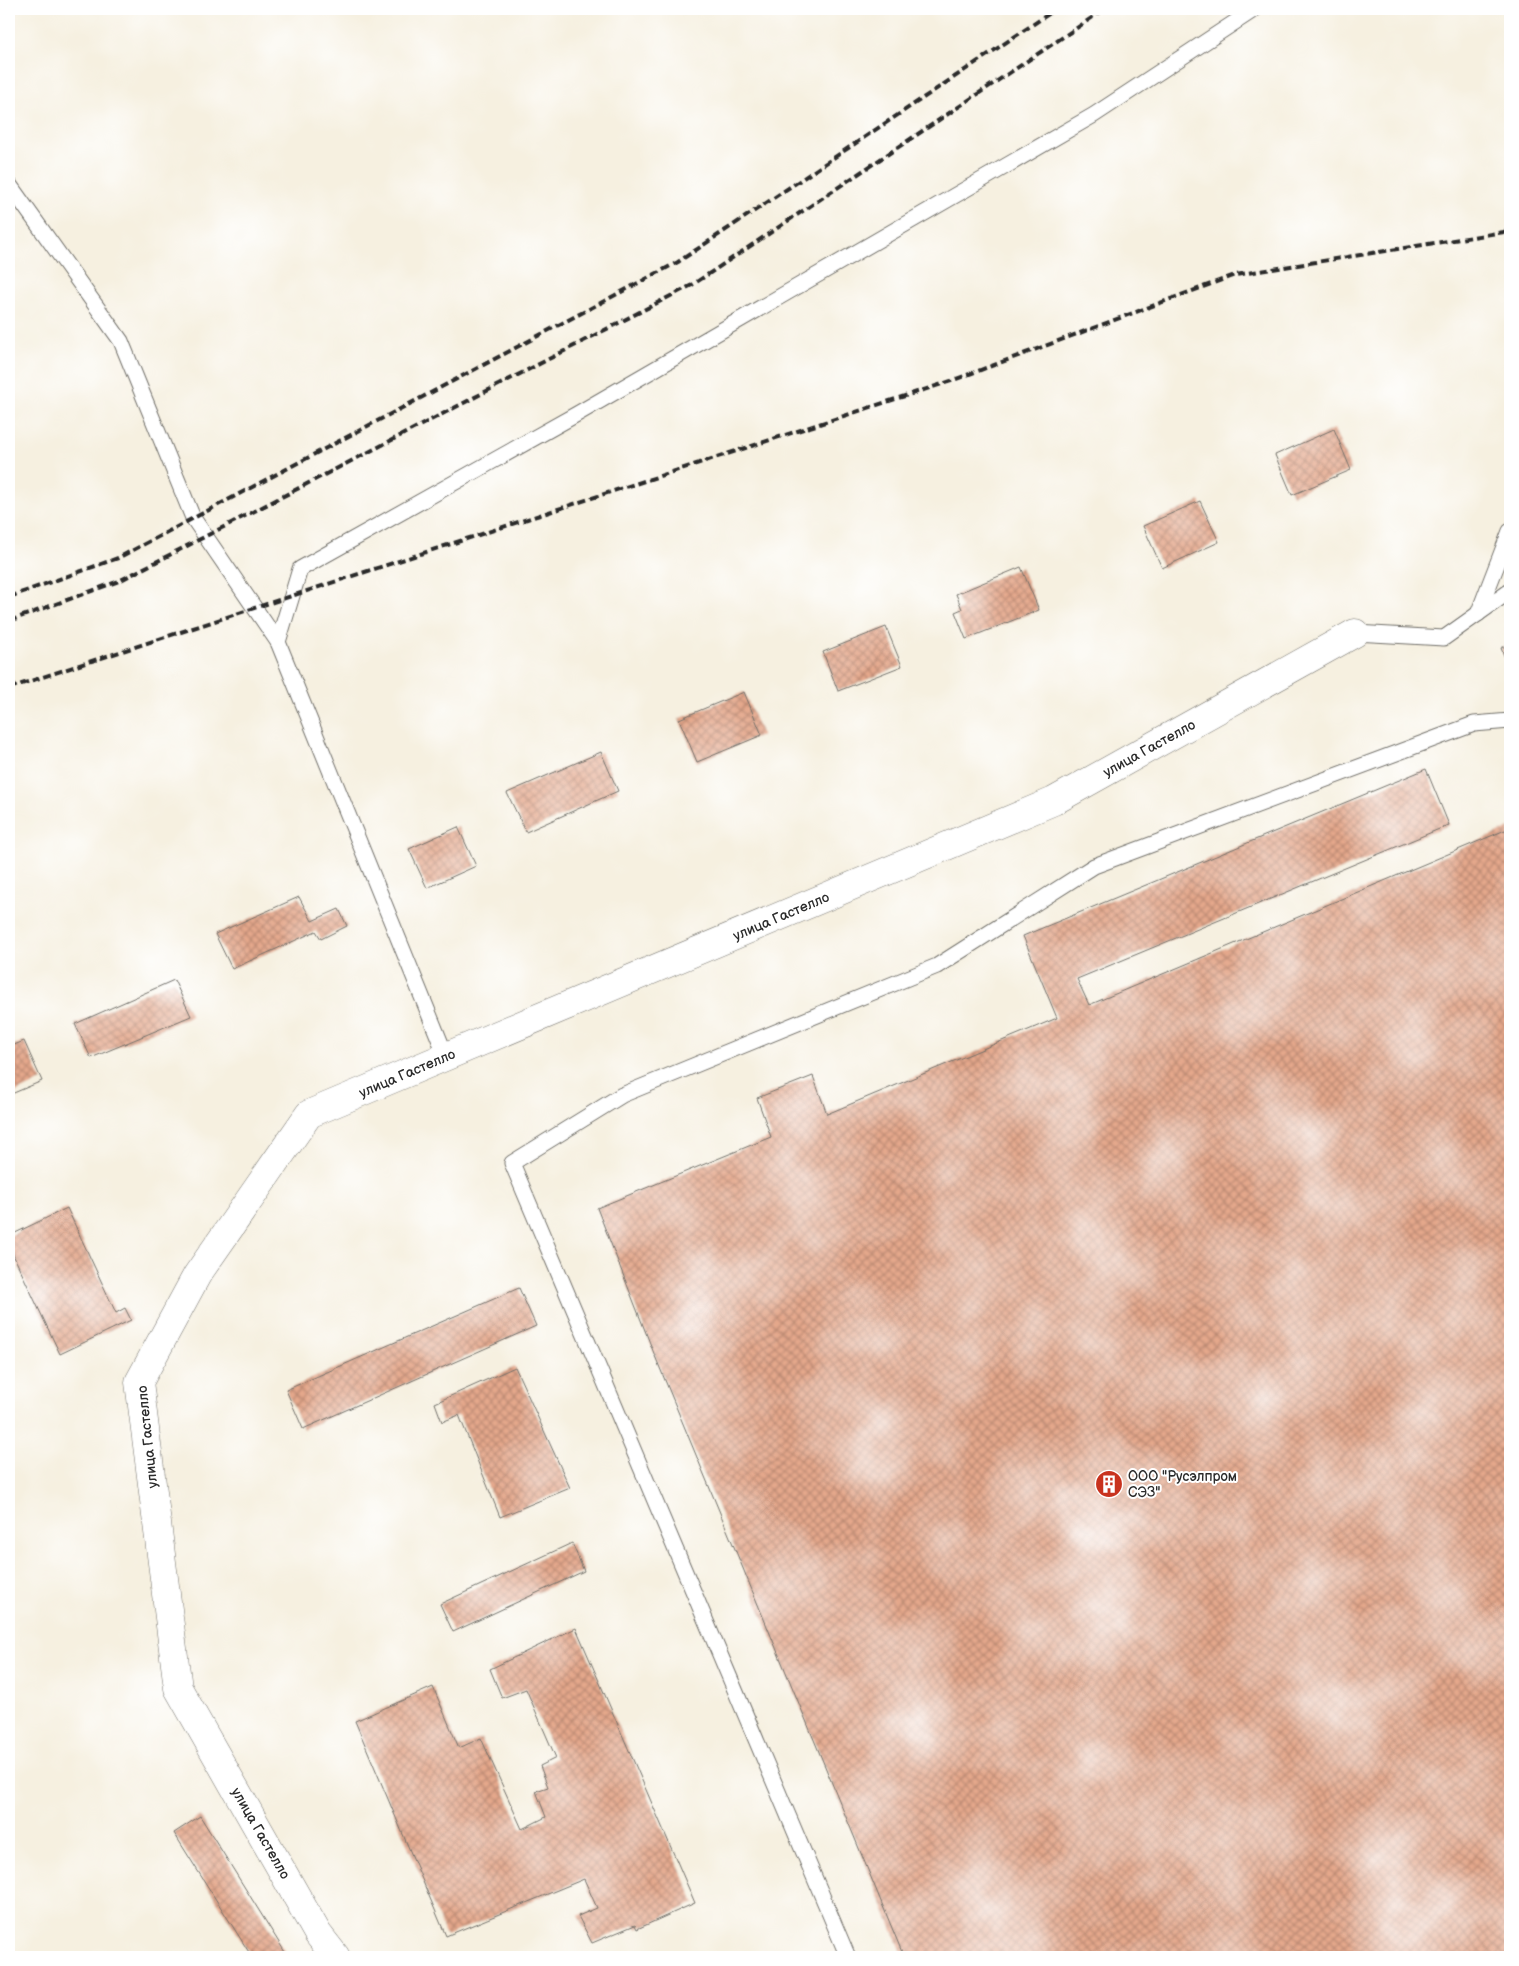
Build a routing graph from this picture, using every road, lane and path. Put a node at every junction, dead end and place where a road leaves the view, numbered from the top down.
1 (1255, 9) edge
2 (9, 184) edge
3 (1510, 531) edge
4 (1510, 591) edge
5 (1478, 614) junction
6 (1355, 633) joint
7 (278, 642) junction
8 (1510, 721) edge
9 (446, 1056) junction
10 (336, 1957) edge
11 (848, 1957) edge

1 - 7 lane
2 - 7 lane
3 - 5 lane
4 - 5 lane
5 - 6 lane
6 - 9 street, улица Гастелло
7 - 9 lane
8 - 11 lane
9 - 10 street, улица Гастелло

